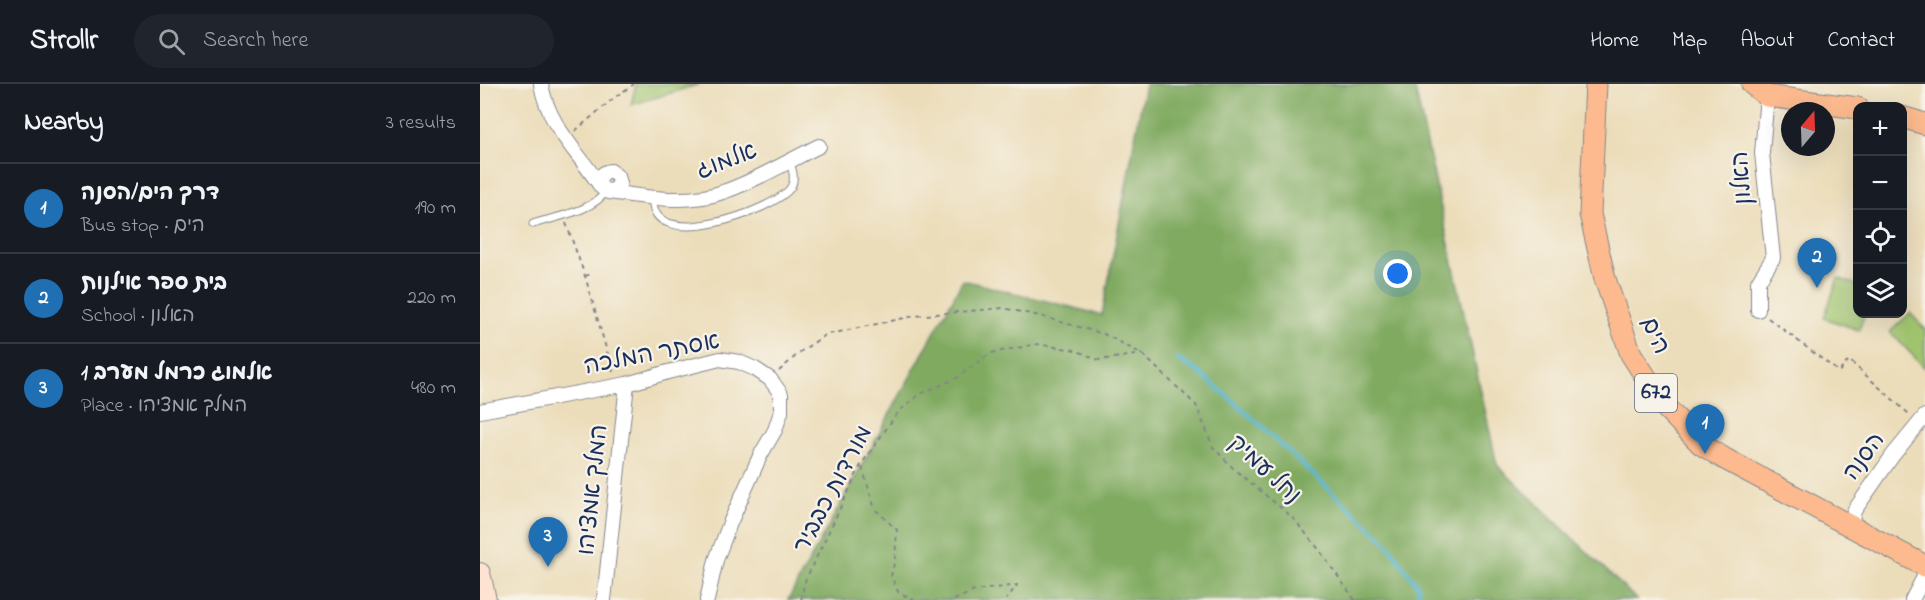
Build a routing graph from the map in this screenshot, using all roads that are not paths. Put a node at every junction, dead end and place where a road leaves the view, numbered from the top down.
1 (541, 84) edge
2 (1596, 84) edge
3 (1759, 90) edge
4 (1853, 107) edge
5 (1907, 119) edge
6 (1925, 124) edge
7 (819, 146) dead end
8 (576, 154) junction
9 (789, 160) junction
10 (615, 174) junction
11 (605, 189) junction
12 (650, 197) junction
13 (533, 224) dead end
14 (1758, 310) road end
15 (622, 385) junction
16 (480, 411) edge
17 (1922, 419) edge
18 (1856, 529) junction
19 (1925, 566) edge
20 (480, 573) edge
21 (1925, 575) edge
22 (486, 600) edge
23 (604, 600) edge
24 (707, 600) edge
25 (1912, 600) edge

1 - 8 street, אלמוג
2 - 18 main road, הים / 672
3 - 4 main road
3 - 14 street, האלון
5 - 6 main road
7 - 9 street, אלמוג
8 - 10 street, אלמוג
8 - 11 street, אלמוג
9 - 12 street, אלמוג
9 - 12 lane
10 - 11 street
10 - 12 street, אלמוג
11 - 12 street, אלמוג
11 - 13 lane
15 - 16 street, אסתר המלכה
15 - 23 street, המלך אמציהו
15 - 24 street, אסתר המלכה
17 - 18 street, הסנה
18 - 19 main road, הים / 672
20 - 22 street
21 - 25 street

